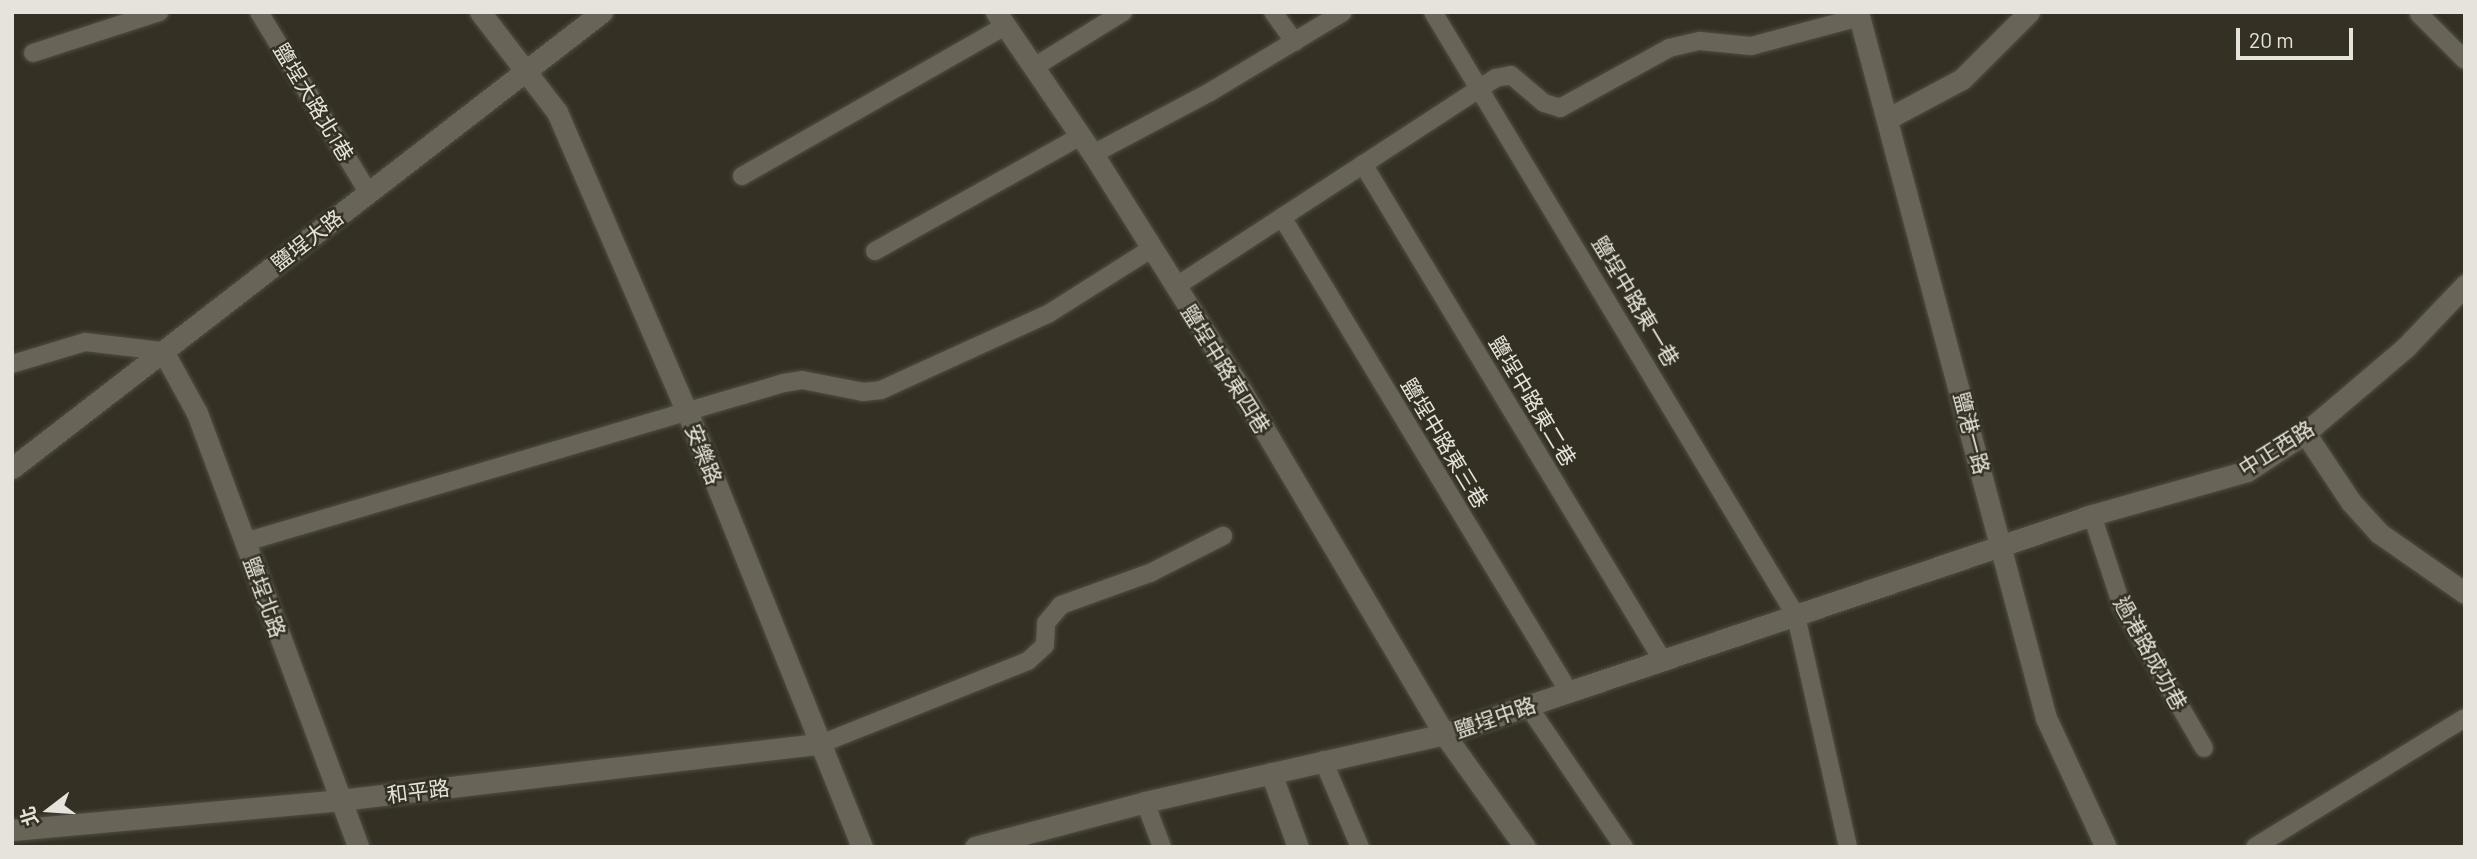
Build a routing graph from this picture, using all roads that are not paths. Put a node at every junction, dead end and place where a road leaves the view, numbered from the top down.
1 (159, 12) edge
2 (259, 12) edge
3 (480, 12) edge
4 (601, 12) edge
5 (1123, 12) edge
6 (1273, 12) edge
7 (1343, 12) edge
8 (1433, 12) edge
9 (2029, 12) edge
10 (2419, 14) dead end
11 (1858, 15) edge
12 (1001, 19) edge
13 (1296, 42) junction
14 (33, 53) dead end
15 (2465, 60) edge
16 (1034, 67) junction
17 (527, 70) junction
18 (1480, 88) junction
19 (1887, 119) junction
20 (1081, 136) junction
21 (1093, 154) junction
22 (1363, 164) junction
23 (742, 176) dead end
24 (368, 192) junction
25 (1282, 217) junction
26 (1152, 249) junction
27 (875, 251) dead end
28 (2465, 285) edge
29 (1175, 287) junction
30 (163, 351) junction
31 (12, 364) edge
32 (688, 414) junction
33 (2305, 432) junction
34 (12, 468) edge
35 (2092, 515) junction
36 (1223, 537) dead end
37 (245, 542) junction
38 (2003, 547) junction
39 (2465, 593) edge
40 (1796, 616) junction
41 (1663, 661) junction
42 (1569, 692) junction
43 (1528, 706) junction
44 (2465, 718) edge
45 (1444, 734) junction
46 (823, 743) junction
47 (2204, 748) dead end
48 (1323, 760) junction
49 (1271, 772) junction
50 (340, 800) junction
51 (1145, 802) junction
52 (12, 830) edge
53 (358, 847) edge
54 (862, 847) edge
55 (975, 847) edge
56 (1162, 847) edge
57 (1298, 847) edge
58 (1360, 847) edge
59 (1525, 847) edge
60 (1624, 847) edge
61 (1848, 847) edge
62 (2106, 847) edge
63 (2256, 847) edge

1 - 14 lane
2 - 24 lane, 鹽埕大路北1巷
3 - 17 street
4 - 17 street, 鹽埕大路
5 - 16 lane
6 - 13 lane
7 - 13 lane
8 - 18 lane, 鹽埕中路東一巷
9 - 19 street
10 - 15 lane
11 - 18 lane
11 - 19 street, 鹽港一路
12 - 16 street, 鹽埕中路東四巷
12 - 23 lane
13 - 21 lane
16 - 20 street, 鹽埕中路東四巷
17 - 24 street, 鹽埕大路
17 - 32 street, 安樂路
18 - 22 lane
18 - 40 lane, 鹽埕中路東一巷
19 - 38 street, 鹽港一路
20 - 21 street, 鹽埕中路東四巷
20 - 27 lane
21 - 26 street, 鹽埕中路東四巷
22 - 25 lane
22 - 41 lane, 鹽埕中路東二巷
24 - 30 street, 鹽埕大路
25 - 29 lane
25 - 42 lane, 鹽埕中路東三巷
26 - 29 street, 鹽埕中路東四巷
26 - 32 lane
28 - 33 street, 中正西路
29 - 45 street, 鹽埕中路東四巷
30 - 31 lane
30 - 34 street, 鹽埕大路
30 - 37 street, 鹽埕北路
32 - 37 lane
32 - 46 street, 安樂路
33 - 35 street, 中正西路
33 - 39 street
35 - 38 street, 中正西路
35 - 47 lane, 過港路成功巷
36 - 46 lane
37 - 50 street, 鹽埕北路
38 - 40 street, 鹽埕中路
38 - 62 street, 鹽港一路
40 - 41 street, 鹽埕中路
40 - 61 lane, 鹽埕中路東一巷
41 - 42 street, 鹽埕中路
42 - 43 street, 鹽埕中路
43 - 45 street, 鹽埕中路
43 - 60 lane
44 - 63 lane
45 - 48 street, 鹽埕中路
45 - 59 street, 鹽埕中路東四巷
46 - 50 street, 和平路
46 - 54 street, 安樂路
48 - 49 street, 鹽埕中路
48 - 58 lane
49 - 51 street, 鹽埕中路
49 - 57 street
50 - 52 street, 和平路
50 - 53 street, 鹽埕北路
51 - 55 street, 鹽埕中路
51 - 56 lane

